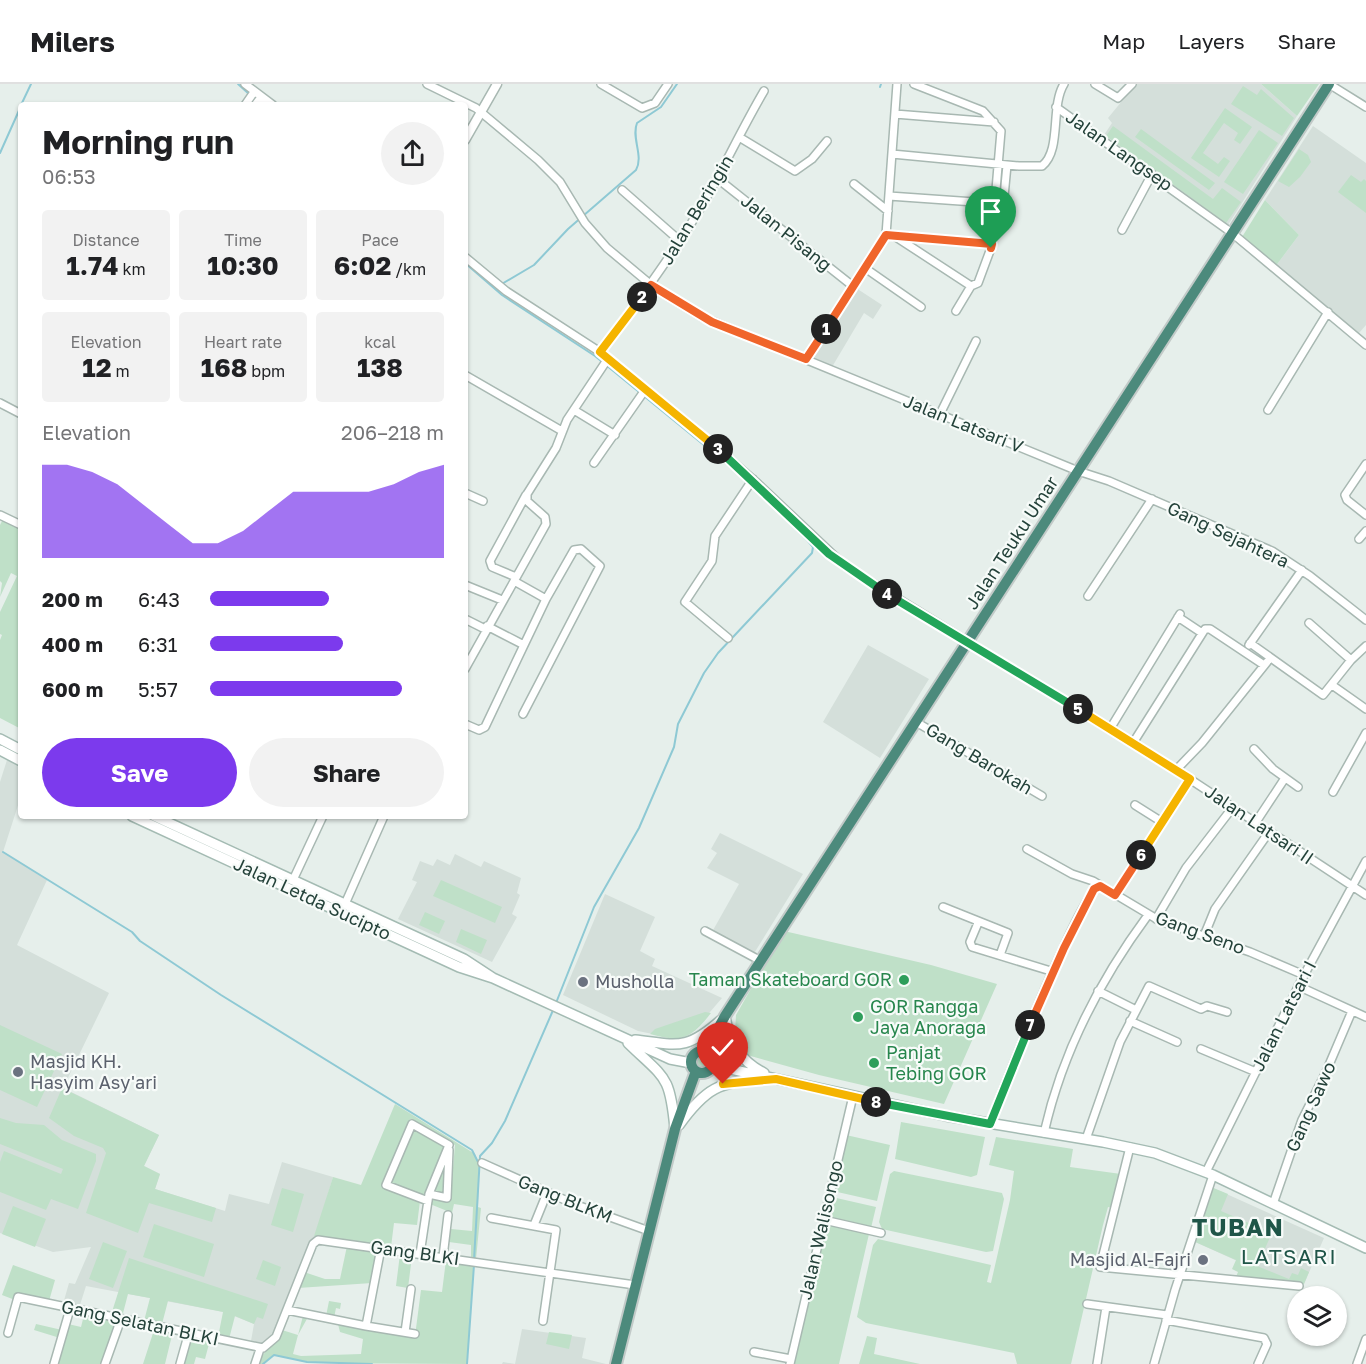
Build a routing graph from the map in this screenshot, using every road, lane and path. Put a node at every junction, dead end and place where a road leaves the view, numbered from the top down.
1 (244, 84) edge
2 (427, 84) edge
3 (496, 84) edge
4 (601, 84) edge
5 (668, 84) edge
6 (897, 84) edge
7 (914, 84) edge
8 (1064, 84) edge
9 (1095, 84) edge
10 (1132, 84) edge
11 (1329, 84) edge
12 (764, 91) dead end
13 (258, 94) junction
14 (249, 102) edge
15 (256, 102) edge
16 (269, 102) edge
17 (466, 102) edge
18 (468, 103) edge
19 (1056, 107) junction
20 (1366, 107) edge
21 (481, 112) junction
22 (895, 114) junction
23 (994, 122) junction
24 (468, 135) edge
25 (739, 137) junction
26 (827, 141) dead end
27 (892, 154) junction
28 (1003, 165) junction
29 (1152, 174) junction
30 (718, 179) junction
31 (854, 184) dead end
32 (622, 190) dead end
33 (889, 196) junction
34 (999, 204) junction
35 (888, 211) junction
36 (1122, 230) dead end
37 (1232, 233) junction
38 (889, 235) junction
39 (680, 241) junction
40 (992, 244) junction
41 (468, 260) edge
42 (865, 268) junction
43 (651, 285) junction
44 (854, 286) junction
45 (972, 286) junction
46 (921, 307) dead end
47 (956, 311) dead end
48 (1328, 312) junction
49 (976, 340) dead end
50 (1366, 345) edge
51 (600, 352) junction
52 (806, 359) junction
53 (604, 363) junction
54 (468, 377) edge
55 (643, 394) junction
56 (0, 403) edge
57 (574, 410) junction
58 (1268, 410) dead end
59 (18, 412) edge
60 (940, 414) junction
61 (562, 431) junction
62 (615, 435) junction
63 (594, 463) dead end
64 (1366, 464) edge
65 (1078, 471) junction
66 (751, 483) junction
67 (527, 493) junction
68 (468, 494) edge
69 (1152, 499) junction
70 (483, 501) dead end
71 (1366, 515) edge
72 (1, 517) edge
73 (18, 524) edge
74 (1366, 531) edge
75 (1359, 539) dead end
76 (1302, 570) junction
77 (515, 579) junction
78 (468, 586) edge
79 (1088, 597) dead end
80 (546, 599) junction
81 (502, 600) junction
82 (1366, 620) edge
83 (468, 621) edge
84 (1309, 623) dead end
85 (486, 627) junction
86 (1202, 633) junction
87 (728, 638) dead end
88 (968, 641) junction
89 (1250, 643) junction
90 (524, 645) junction
91 (1366, 646) edge
92 (1244, 652) junction
93 (1270, 658) junction
94 (1351, 660) junction
95 (468, 663) edge
96 (1264, 665) junction
97 (1332, 685) junction
98 (1366, 709) edge
99 (523, 714) dead end
100 (916, 722) junction
101 (468, 725) edge
102 (1110, 729) junction
103 (1366, 733) edge
104 (0, 739) edge
105 (1133, 743) junction
106 (18, 748) edge
107 (1254, 749) dead end
108 (0, 750) edge
109 (18, 759) edge
110 (1176, 770) junction
111 (1285, 778) junction
112 (1190, 779) junction
113 (1298, 787) dead end
114 (1333, 792) dead end
115 (1042, 796) dead end
116 (1135, 805) dead end
117 (1233, 807) junction
118 (138, 819) edge
119 (322, 819) edge
120 (383, 819) edge
121 (174, 820) edge
122 (1162, 822) junction
123 (1256, 822) junction
124 (1269, 832) junction
125 (1027, 849) dead end
126 (1366, 861) edge
127 (293, 880) junction
128 (1098, 886) junction
129 (1351, 887) junction
130 (1115, 895) junction
131 (1366, 895) edge
132 (345, 904) junction
133 (943, 907) dead end
134 (1148, 915) junction
135 (1156, 919) junction
136 (978, 923) junction
137 (705, 931) dead end
138 (1204, 936) junction
139 (1000, 955) junction
140 (761, 961) junction
141 (1054, 972) junction
142 (1304, 975) junction
143 (493, 978) junction
144 (1298, 986) junction
145 (1098, 991) junction
146 (1136, 1010) junction
147 (1352, 1011) junction
148 (1227, 1012) dead end
149 (725, 1016) junction
150 (1366, 1017) edge
151 (1130, 1021) junction
152 (625, 1039) junction
153 (1177, 1042) dead end
154 (1201, 1048) dead end
155 (705, 1052) junction
156 (712, 1065) junction
157 (693, 1067) junction
158 (1256, 1072) junction
159 (776, 1079) junction
160 (853, 1096) junction
161 (990, 1124) junction
162 (675, 1129) junction
163 (1044, 1132) junction
164 (1086, 1139) junction
165 (449, 1146) junction
166 (1130, 1147) junction
167 (482, 1163) dead end
168 (1209, 1174) junction
169 (547, 1192) junction
170 (428, 1197) junction
171 (1273, 1204) junction
172 (448, 1215) dead end
173 (492, 1218) dead end
174 (824, 1220) junction
175 (534, 1225) junction
176 (649, 1231) junction
177 (881, 1233) dead end
178 (381, 1248) junction
179 (1366, 1248) edge
180 (420, 1254) junction
181 (443, 1257) junction
182 (549, 1273) junction
183 (1179, 1277) junction
184 (635, 1284) junction
185 (1299, 1286) dead end
186 (411, 1289) dead end
187 (1087, 1304) dead end
188 (1106, 1307) junction
189 (70, 1309) junction
190 (287, 1310) junction
191 (1167, 1318) junction
192 (121, 1319) junction
193 (543, 1321) dead end
194 (366, 1326) junction
195 (189, 1332) junction
196 (405, 1332) junction
197 (8, 1333) dead end
198 (415, 1334) dead end
199 (1366, 1339) edge
200 (262, 1348) junction
201 (754, 1352) dead end
202 (790, 1362) edge
203 (54, 1364) edge
204 (105, 1364) edge
205 (180, 1364) edge
206 (255, 1364) edge
207 (616, 1364) edge
208 (1097, 1364) edge
209 (1154, 1364) edge
210 (1259, 1364) edge
211 (1357, 1364) edge

1 - 13 street
2 - 17 street, Jalan Latsari V
3 - 21 street
4 - 5 street
6 - 22 street
7 - 23 street
8 - 19 street
9 - 10 street
11 - 20 street
11 - 37 highway, Jalan Teuku Umar
12 - 25 street, Jalan Beringin
13 - 14 street
13 - 15 street
13 - 16 street
18 - 21 street, Jalan Latsari V
19 - 28 street, Jalan Langsep
19 - 29 street, Jalan Langsep
21 - 24 street
21 - 43 street, Jalan Latsari V
22 - 23 street
22 - 27 street
23 - 28 street
25 - 26 street
25 - 30 street, Jalan Beringin
27 - 28 street
27 - 33 street
28 - 34 street
29 - 36 street
29 - 37 street, Jalan Langsep
30 - 39 street, Jalan Beringin
30 - 44 street, Jalan Pisang
31 - 35 street
32 - 39 street
33 - 34 street
33 - 35 street
34 - 40 street
35 - 38 street
37 - 48 street, Jalan Langsep
37 - 65 highway, Jalan Teuku Umar
38 - 40 street
38 - 42 street
38 - 45 street
39 - 43 street, Jalan Beringin
40 - 45 street
41 - 51 street, Jalan Latsari II
42 - 44 street
42 - 46 street
43 - 51 street, Jalan Beringin
43 - 52 street, Jalan Latsari V
44 - 52 street
45 - 47 street
48 - 50 street, Jalan Langsep
48 - 58 street
49 - 60 street
51 - 53 street, Jalan Latsari II
52 - 60 street, Jalan Latsari V
53 - 55 street, Jalan Latsari II
53 - 57 street
54 - 61 street
55 - 62 street
55 - 66 street, Jalan Latsari II
56 - 59 street
57 - 61 street
57 - 62 street
60 - 65 street, Jalan Latsari V
61 - 67 street
62 - 63 street
64 - 71 street
65 - 69 street, Gang Sejahtera
65 - 88 highway, Jalan Teuku Umar
66 - 87 street
66 - 88 street, Jalan Latsari II
67 - 77 street
67 - 77 street
68 - 70 street
69 - 76 street, Gang Sejahtera
69 - 79 street
72 - 73 street
74 - 75 street
76 - 82 street, Gang Sejahtera
76 - 89 street
77 - 80 street
77 - 81 street
78 - 81 street
80 - 90 street
80 - 99 street
81 - 85 street
83 - 85 street
84 - 94 street
85 - 90 street
85 - 95 street
86 - 92 street
86 - 102 street
86 - 105 street
88 - 100 highway, Jalan Teuku Umar
88 - 102 street, Jalan Latsari II
89 - 92 street
89 - 93 street
90 - 101 street
91 - 94 street
92 - 96 street
93 - 96 street
93 - 97 street
94 - 97 street
96 - 110 street
97 - 98 street
100 - 115 street, Gang Barokah
100 - 140 highway, Jalan Teuku Umar
102 - 105 street, Jalan Latsari II
103 - 114 street
104 - 106 main road
105 - 110 street, Jalan Latsari II
107 - 111 street
108 - 109 main road
110 - 112 street, Jalan Latsari II
111 - 113 street
111 - 123 street
112 - 117 street, Jalan Latsari II
112 - 122 street
116 - 122 street
117 - 123 street, Jalan Latsari II
117 - 135 street
118 - 143 main road, Jalan Letda Sucipto
119 - 127 street
120 - 132 street
121 - 127 main road, Jalan Letda Sucipto
122 - 130 street
123 - 124 street, Jalan Latsari II
124 - 129 street, Jalan Latsari II
124 - 138 street
125 - 128 street, Gang Seno
126 - 129 street, Jalan Latsari I
127 - 132 main road, Jalan Letda Sucipto
128 - 130 street, Gang Seno
128 - 141 street
129 - 131 street, Jalan Latsari II
129 - 142 street, Jalan Latsari I
130 - 134 street, Gang Seno
132 - 143 main road, Jalan Letda Sucipto
133 - 136 street
134 - 135 street, Gang Seno
134 - 145 street
135 - 138 street, Gang Seno
136 - 139 street
136 - 139 street
137 - 140 street
138 - 142 street, Gang Seno
139 - 141 street
140 - 149 highway, Jalan Teuku Umar
141 - 161 street
142 - 144 street, Jalan Latsari I
143 - 152 main road, Jalan Letda Sucipto
144 - 147 street
144 - 158 street, Jalan Latsari I
145 - 146 street
145 - 163 street
146 - 148 street
146 - 151 street
147 - 150 street
147 - 171 street, Gang Sawo
149 - 152 main road
149 - 155 highway, Jalan Teuku Umar
149 - 159 main road
151 - 153 street
151 - 164 street
152 - 157 main road, Jalan Letda Sucipto
152 - 162 main road
154 - 158 street
155 - 156 highway
155 - 157 highway
156 - 157 highway
156 - 159 main road
157 - 162 highway
158 - 168 street, Jalan Latsari I
159 - 160 main road
159 - 162 main road
160 - 161 main road
160 - 174 street, Jalan Walisongo
161 - 163 main road
162 - 176 highway
163 - 164 main road
164 - 166 main road
165 - 170 street
165 - 170 street
165 - 170 street
166 - 168 main road
166 - 183 street
167 - 169 street, Gang BLKM
168 - 171 main road
168 - 183 street, Jalan Latsari I
169 - 175 street
169 - 176 street, Gang BLKM
170 - 180 street
171 - 179 main road
172 - 181 street
173 - 175 street
174 - 177 street
174 - 202 street, Jalan Walisongo
175 - 182 street
176 - 184 highway
178 - 180 street, Gang BLKI
178 - 190 street, Gang BLKI
178 - 194 street
180 - 181 street, Gang BLKI
181 - 182 street, Gang BLKI
182 - 184 street, Gang BLKI
182 - 193 street
183 - 185 street
183 - 191 street, Jalan Latsari I
184 - 207 highway
186 - 196 street
187 - 188 street
188 - 191 street
188 - 208 street
189 - 192 street, Gang Selatan BLKI
189 - 197 street, Gang Selatan BLKI
189 - 203 street
190 - 194 street
190 - 200 street, Gang BLKI
191 - 209 street, Jalan Latsari I
191 - 210 street
192 - 195 street, Gang Selatan BLKI
192 - 204 street
194 - 196 street
195 - 200 street, Gang Selatan BLKI
195 - 205 street
196 - 198 street
199 - 211 street
200 - 206 street, Gang BLKI
201 - 202 street

